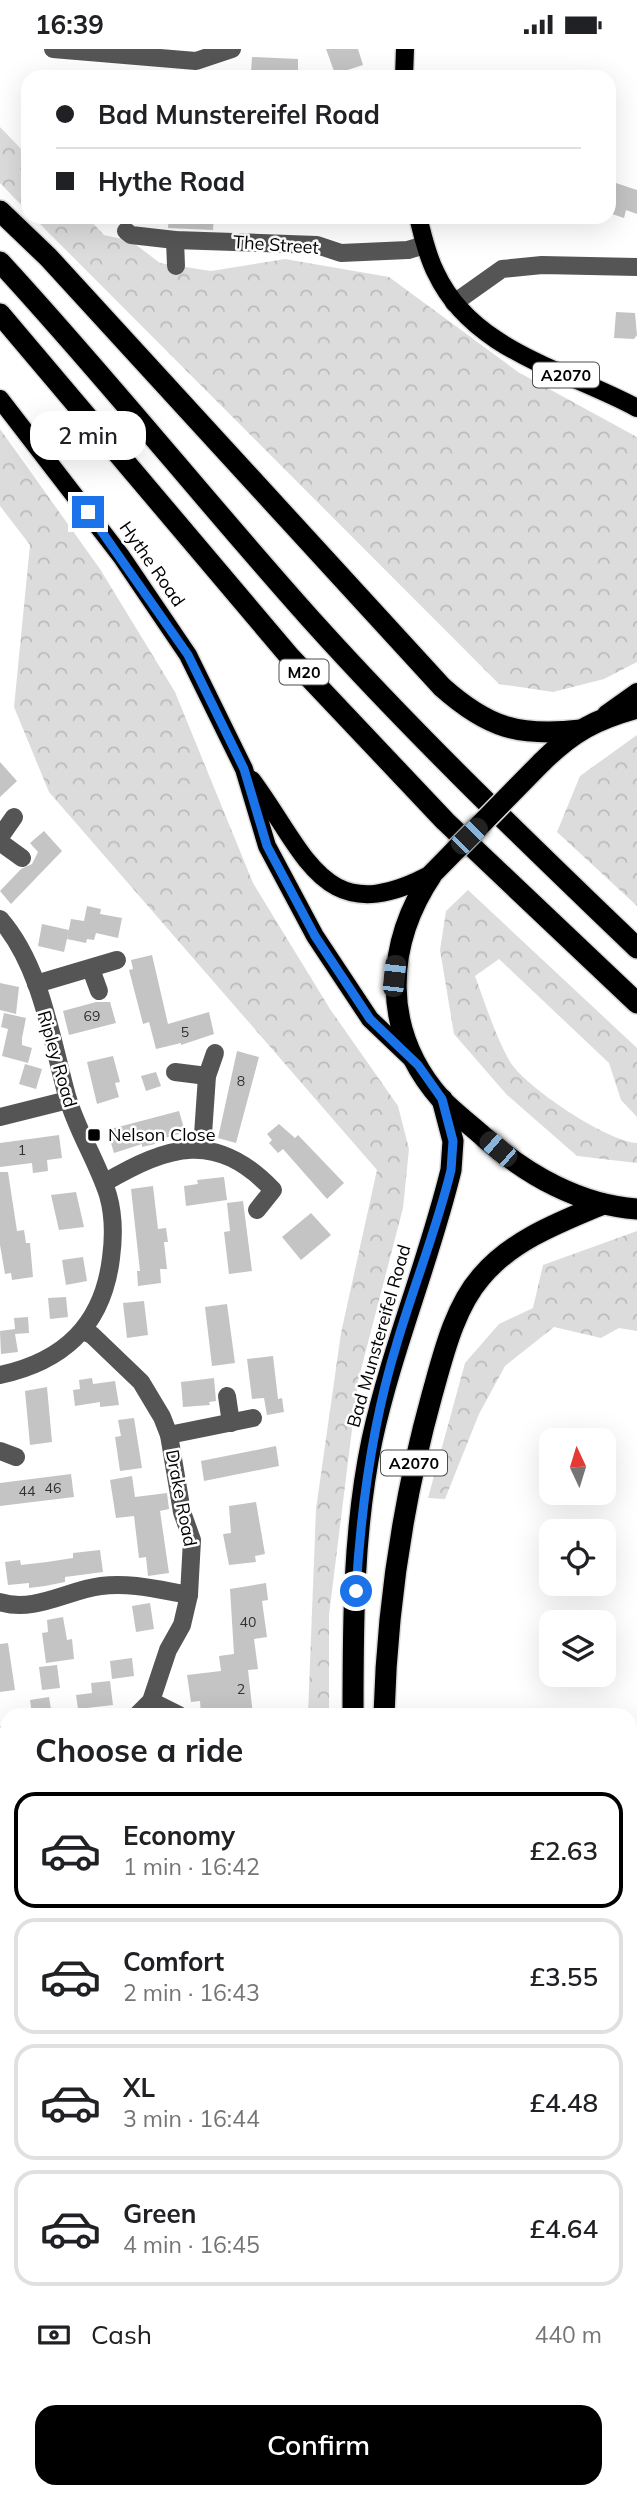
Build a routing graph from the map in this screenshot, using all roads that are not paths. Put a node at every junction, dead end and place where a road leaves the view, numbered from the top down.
1 (53, 49) edge
2 (232, 49) edge
3 (405, 49) edge
4 (404, 70) edge
5 (0, 211) edge
6 (420, 224) edge
7 (126, 231) dead end
8 (175, 240) junction
9 (425, 245) junction
10 (0, 262) edge
11 (176, 266) dead end
12 (637, 267) edge
13 (454, 303) junction
14 (0, 314) edge
15 (0, 399) edge
16 (637, 408) edge
17 (637, 692) edge
18 (637, 708) edge
19 (600, 718) junction
20 (581, 730) junction
21 (244, 769) junction
22 (14, 817) dead end
23 (0, 839) edge
24 (22, 858) dead end
25 (433, 873) junction
26 (0, 919) edge
27 (637, 948) edge
28 (117, 960) dead end
29 (91, 969) junction
30 (36, 984) junction
31 (100, 991) dead end
32 (637, 1003) edge
33 (215, 1053) dead end
34 (418, 1065) junction
35 (175, 1072) dead end
36 (207, 1076) junction
37 (442, 1099) junction
38 (68, 1100) junction
39 (0, 1117) edge
40 (202, 1149) junction
41 (104, 1183) junction
42 (603, 1204) junction
43 (637, 1209) edge
44 (257, 1210) dead end
45 (83, 1331) junction
46 (0, 1375) edge
47 (228, 1396) dead end
48 (253, 1418) dead end
49 (231, 1423) junction
50 (169, 1436) junction
51 (189, 1595) junction
52 (0, 1605) edge
53 (151, 1701) junction
54 (144, 1708) edge
55 (165, 1708) edge
56 (353, 1708) edge
57 (384, 1708) edge

1 - 2 street
3 - 4 main road
5 - 20 highway
6 - 9 main road, A2070
7 - 8 street, The Street
8 - 9 street, The Street
8 - 11 street
9 - 13 main road, A2070
10 - 27 highway, M20
12 - 13 street
13 - 16 main road, A2070
14 - 32 highway, M20
15 - 21 main road, Hythe Road
17 - 19 main road
18 - 19 highway
19 - 20 highway
20 - 25 highway, bridge
21 - 25 main road, Hythe Road
21 - 34 main road, Hythe Road
22 - 23 street
23 - 24 street
25 - 34 highway
26 - 30 street, Ripley Road
28 - 29 street
29 - 30 street
29 - 31 street
30 - 38 street, Ripley Road
33 - 36 street
34 - 37 highway
35 - 36 street
36 - 40 street
37 - 42 highway
37 - 56 highway, Bad Munstereifel Road / A2070
38 - 39 street
38 - 41 street, Ripley Road
40 - 41 street
40 - 44 street
41 - 45 street, Ripley Road
42 - 43 highway
42 - 57 highway, A2070
45 - 46 street
45 - 50 street, Drake Road
47 - 49 street
48 - 49 street, Drake Road
49 - 50 street, Drake Road
50 - 51 street, Drake Road
51 - 52 street
51 - 53 street, Drake Road
53 - 54 street, Drake Road
53 - 55 street

